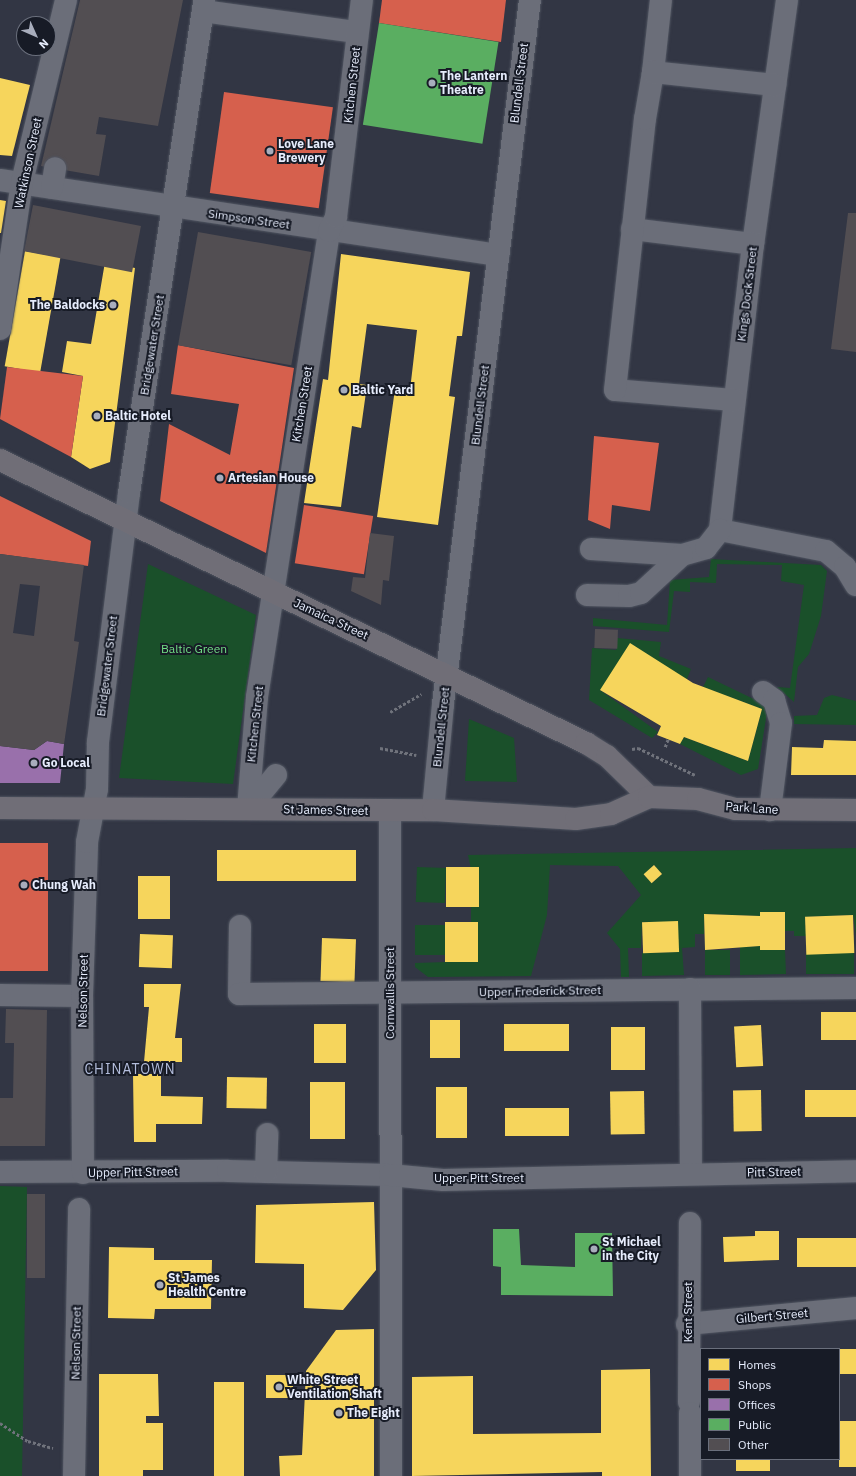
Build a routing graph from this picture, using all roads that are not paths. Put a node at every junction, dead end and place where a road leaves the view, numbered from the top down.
1 (66, 0) edge
2 (362, 0) edge
3 (530, 0) edge
4 (661, 0) edge
5 (787, 0) edge
6 (203, 6) edge
7 (357, 32) junction
8 (653, 72) junction
9 (775, 85) junction
10 (0, 180) edge
11 (22, 182) junction
12 (173, 209) junction
13 (632, 229) junction
14 (329, 231) junction
15 (753, 244) junction
16 (498, 255) junction
17 (0, 329) edge
18 (734, 400) junction
19 (0, 460) edge
20 (127, 522) junction
21 (720, 530) junction
22 (591, 549) dead end
23 (682, 556) junction
24 (856, 585) edge
25 (273, 592) junction
26 (587, 594) dead end
27 (447, 675) junction
28 (763, 692) dead end
29 (276, 775) dead end
30 (649, 797) junction
31 (0, 808) edge
32 (91, 809) junction
33 (248, 809) junction
34 (433, 810) junction
35 (770, 810) junction
36 (856, 810) edge
37 (390, 811) junction
38 (240, 926) dead end
39 (856, 988) edge
40 (690, 989) junction
41 (390, 992) junction
42 (0, 995) edge
43 (82, 996) junction
44 (267, 1134) dead end
45 (856, 1171) edge
46 (0, 1172) edge
47 (266, 1172) junction
48 (84, 1173) junction
49 (691, 1173) junction
50 (390, 1175) junction
51 (80, 1209) dead end
52 (690, 1223) dead end
53 (856, 1308) edge
54 (687, 1324) junction
55 (74, 1476) edge
56 (391, 1476) edge
57 (690, 1476) edge

1 - 11 street, Watkinson Street
2 - 7 street, Kitchen Street
3 - 16 street, Blundell Street
4 - 8 street
5 - 9 street, Kings Dock Street
6 - 7 street
6 - 12 street, Bridgewater Street
7 - 14 street, Kitchen Street
8 - 9 street
8 - 13 street
9 - 15 street, Kings Dock Street
10 - 11 street, Simpson Street
11 - 12 street, Simpson Street
11 - 17 street, Watkinson Street
12 - 14 street, Simpson Street
12 - 20 street, Bridgewater Street
13 - 15 street
13 - 18 street
14 - 16 street, Simpson Street
14 - 25 street, Kitchen Street
15 - 18 street, Kings Dock Street
16 - 27 street, Blundell Street
18 - 21 street, Kings Dock Street
19 - 20 main road, Jamaica Street
20 - 25 main road, Jamaica Street
20 - 32 street, Bridgewater Street
21 - 23 street
21 - 24 street
22 - 23 street
23 - 26 street
25 - 27 main road, Jamaica Street
25 - 33 street, Kitchen Street
27 - 30 main road, Jamaica Street
27 - 34 street, Blundell Street
28 - 35 street
29 - 33 street
30 - 34 main road, St James Street
30 - 35 main road, Park Lane
31 - 32 main road, St James Street
32 - 33 main road, St James Street
32 - 43 street, Nelson Street
33 - 37 main road, St James Street
34 - 37 main road, St James Street
35 - 36 main road, Park Lane
37 - 41 street, Cornwallis Street
38 - 41 street, Upper Frederick Street
39 - 40 street, Upper Frederick Street
40 - 41 street, Upper Frederick Street
40 - 49 street
41 - 50 street, Cornwallis Street
42 - 43 street
43 - 48 street, Nelson Street
44 - 47 street
45 - 49 street, Pitt Street
46 - 48 street, Upper Pitt Street
47 - 48 street, Upper Pitt Street
47 - 50 street, Upper Pitt Street
49 - 50 street, Upper Pitt Street
50 - 56 street, Cornwallis Street
51 - 55 street, Nelson Street
52 - 54 street, Kent Street
53 - 54 street, Gilbert Street
54 - 57 street, Kent Street

